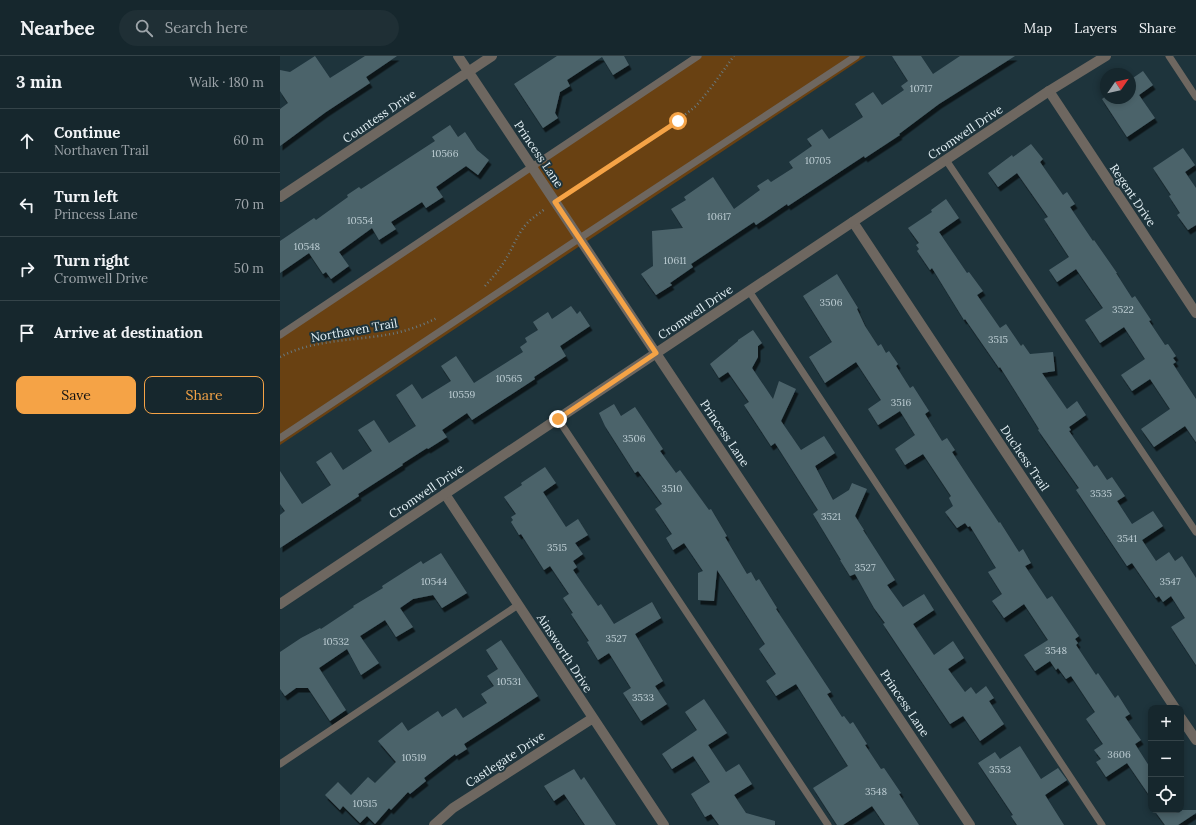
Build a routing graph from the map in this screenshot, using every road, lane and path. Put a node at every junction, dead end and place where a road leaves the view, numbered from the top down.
1 (458, 56) edge
2 (492, 56) edge
3 (698, 56) edge
4 (734, 56) edge
5 (856, 56) edge
6 (1106, 56) edge
7 (1169, 56) edge
8 (469, 71) junction
9 (1049, 91) junction
10 (1196, 97) edge
11 (946, 160) junction
12 (532, 167) junction
13 (280, 197) edge
14 (555, 202) junction
15 (853, 222) junction
16 (580, 238) junction
17 (484, 287) dead end
18 (749, 291) junction
19 (1196, 313) edge
20 (438, 317) dead end
21 (280, 335) edge
22 (656, 353) junction
23 (280, 357) edge
24 (558, 419) junction
25 (280, 438) edge
26 (445, 494) junction
27 (1196, 532) edge
28 (280, 604) edge
29 (518, 605) junction
30 (1173, 705) edge
31 (593, 718) junction
32 (1184, 722) edge
33 (1196, 740) edge
34 (280, 764) edge
35 (434, 825) edge
36 (664, 825) edge
37 (828, 825) edge
38 (970, 825) edge
39 (1102, 825) edge

1 - 8 street, Princess Lane
2 - 8 street, Countess Drive
3 - 12 lane
4 - 14 path
5 - 16 lane
6 - 9 street, Cromwell Drive
7 - 10 lane
8 - 12 street, Princess Lane
8 - 13 street, Countess Drive
9 - 11 street, Cromwell Drive
9 - 19 street, Regent Drive
11 - 15 street, Cromwell Drive
11 - 27 lane
12 - 14 street, Princess Lane
12 - 21 lane
14 - 16 street, Princess Lane
14 - 17 path
15 - 18 street, Cromwell Drive
15 - 30 street, Duchess Trail
16 - 22 street, Princess Lane
16 - 25 lane
18 - 22 street, Cromwell Drive
18 - 39 lane
20 - 23 path, Northaven Trail
22 - 24 street, Cromwell Drive
22 - 38 street, Princess Lane
24 - 26 street, Cromwell Drive
24 - 37 lane
26 - 28 street, Cromwell Drive
26 - 29 street, Ainsworth Drive
29 - 31 street, Ainsworth Drive
29 - 34 lane
31 - 35 street, Castlegate Drive
31 - 36 street, Ainsworth Drive
32 - 33 street

